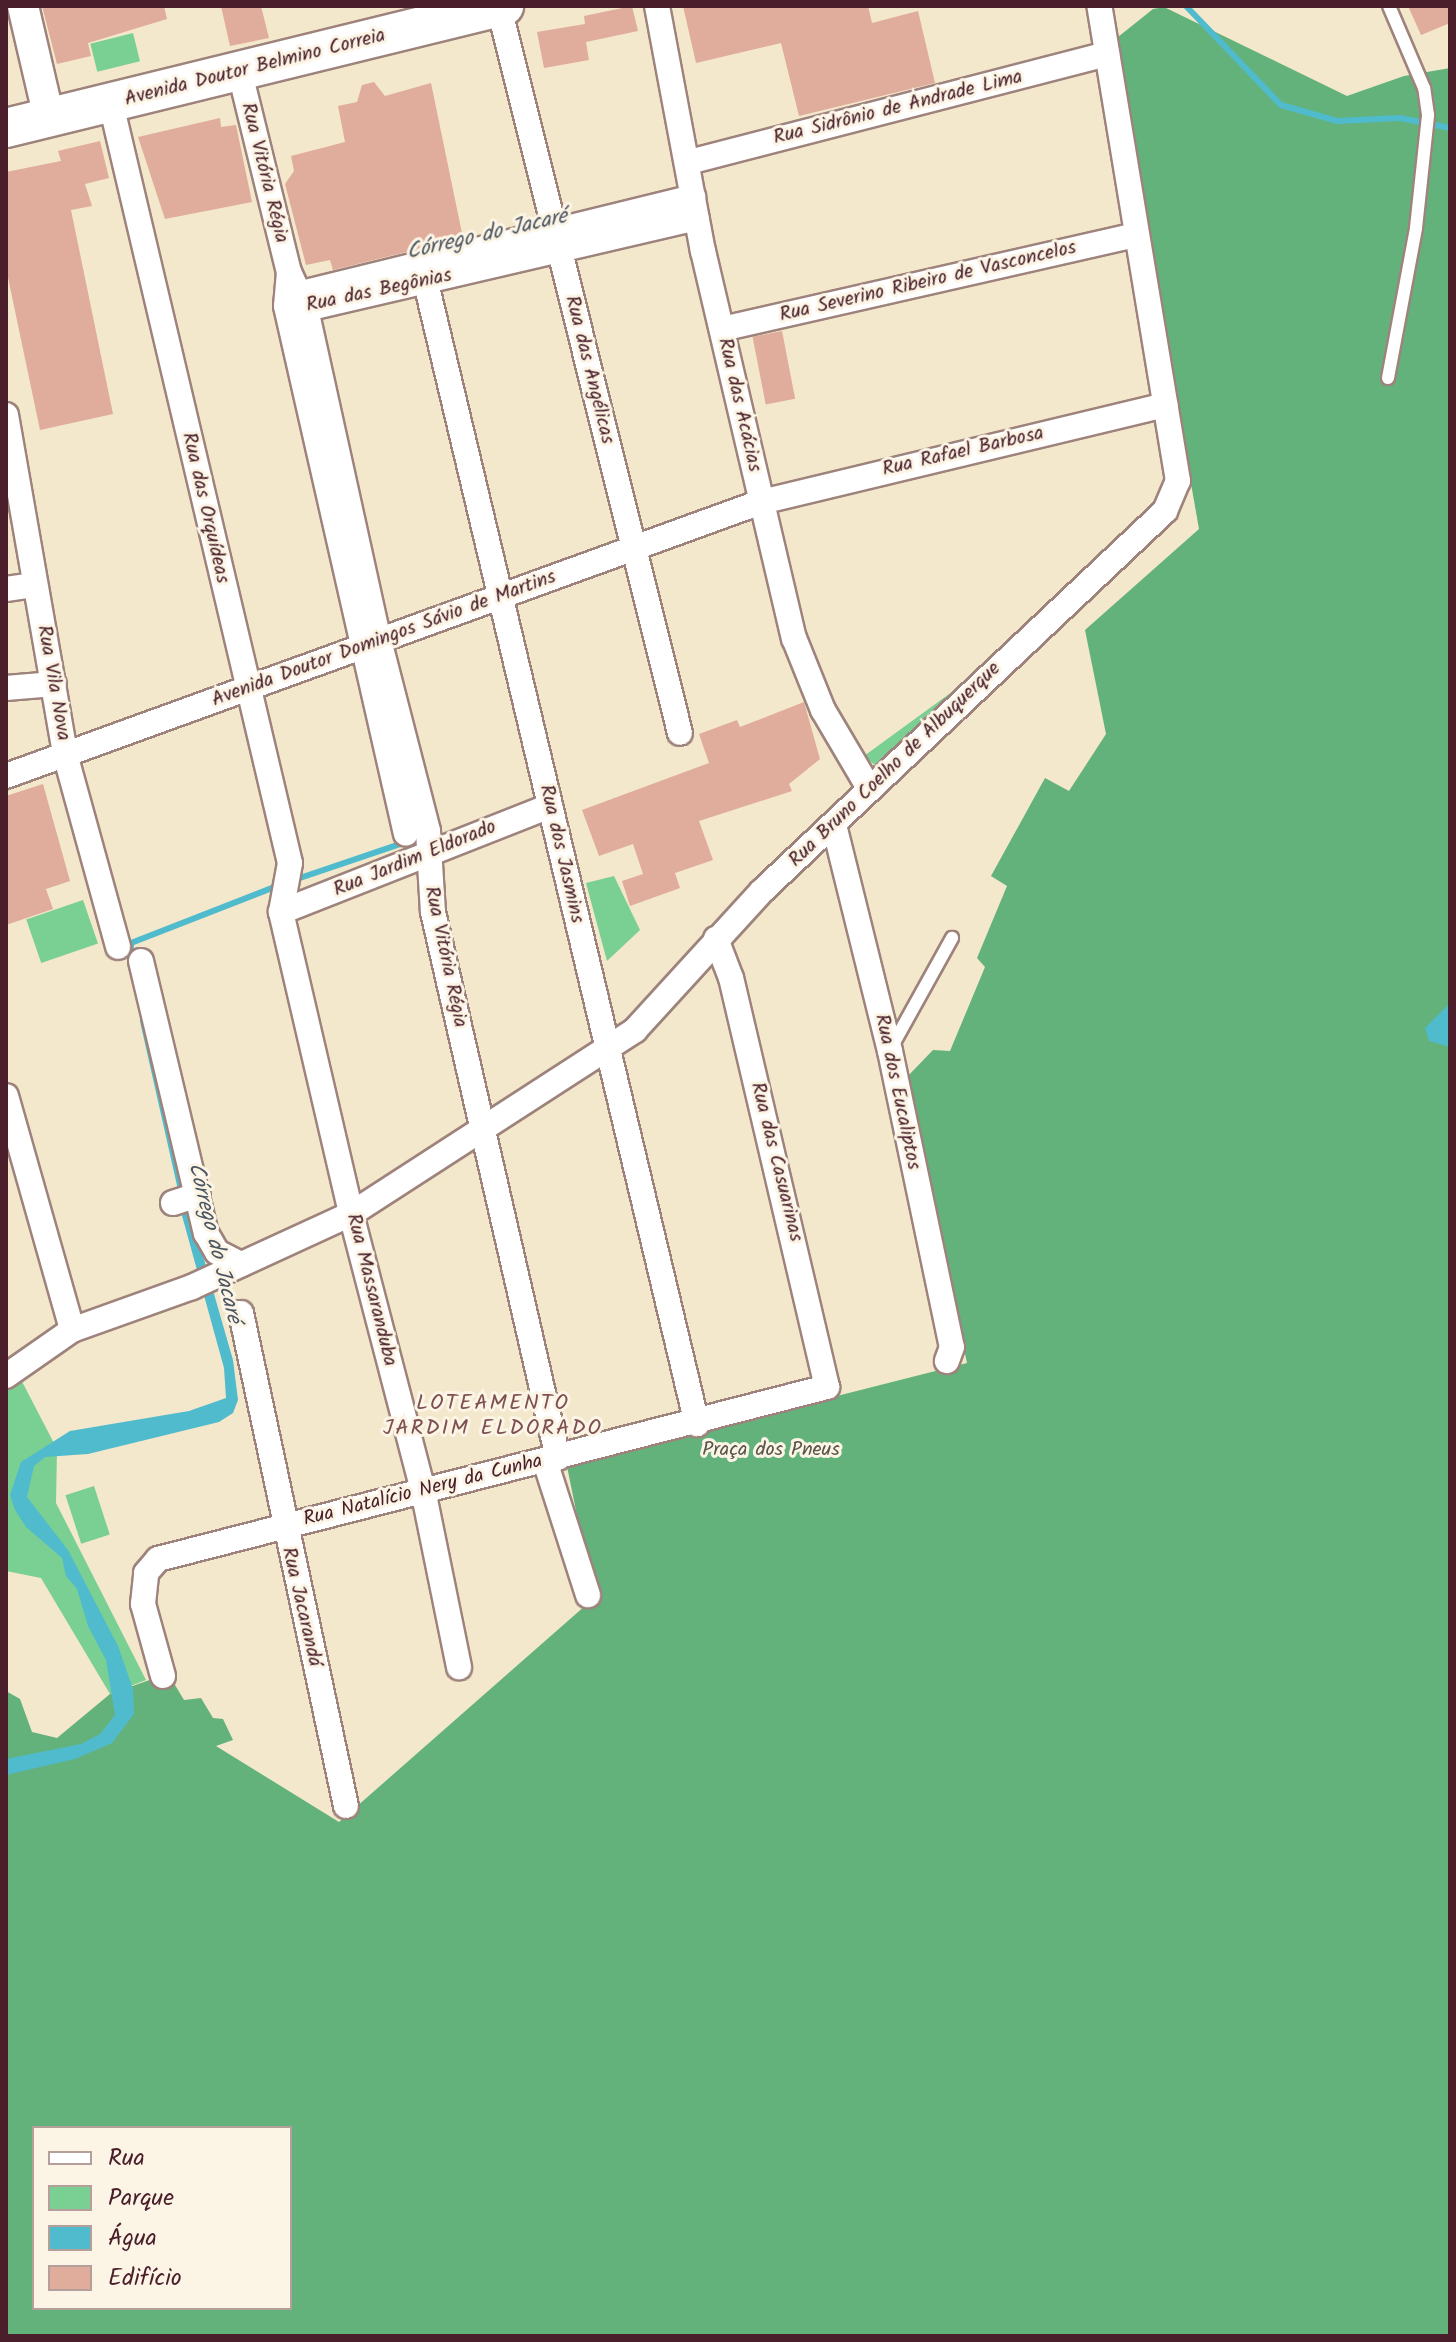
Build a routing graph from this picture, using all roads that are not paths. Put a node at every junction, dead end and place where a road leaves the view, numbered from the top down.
1 (23, 6) edge
2 (657, 6) edge
3 (1099, 6) edge
4 (1389, 6) edge
5 (501, 7) edge
6 (1107, 54) junction
7 (240, 73) junction
8 (111, 104) junction
9 (49, 118) junction
10 (6, 128) edge
11 (689, 162) junction
12 (695, 207) junction
13 (1135, 235) junction
14 (557, 242) junction
15 (426, 283) junction
16 (298, 303) junction
17 (722, 329) junction
18 (1388, 378) dead end
19 (1166, 405) junction
20 (6, 415) edge
21 (12, 484) edge
22 (761, 502) junction
23 (635, 549) junction
24 (35, 585) junction
25 (6, 589) edge
26 (501, 597) junction
27 (370, 644) junction
28 (54, 684) junction
29 (6, 688) edge
30 (247, 689) junction
31 (680, 733) dead end
32 (65, 754) junction
33 (6, 776) edge
34 (869, 788) junction
35 (550, 806) junction
36 (834, 825) junction
37 (406, 834) dead end
38 (429, 853) junction
39 (281, 909) junction
40 (952, 938) dead end
41 (716, 939) junction
42 (118, 947) dead end
43 (141, 961) dead end
44 (605, 1047) junction
45 (890, 1051) junction
46 (6, 1096) edge
47 (482, 1127) junction
48 (351, 1214) junction
49 (236, 1266) junction
50 (241, 1313) dead end
51 (72, 1330) junction
52 (947, 1361) dead end
53 (6, 1376) edge
54 (827, 1387) joint
55 (697, 1424) junction
56 (551, 1460) junction
57 (423, 1490) junction
58 (283, 1526) junction
59 (588, 1595) dead end
60 (459, 1667) dead end
61 (163, 1676) dead end
62 (346, 1806) dead end

1 - 9 street
2 - 11 street, Rua das Acácias
3 - 6 street, Rua Bruno Coelho de Albuquerque
4 - 18 lane
5 - 7 main road, Avenida Doutor Belmino Correia
5 - 14 street, Rua das Angélicas
6 - 11 street, Rua Sidrônio de Andrade Lima
6 - 13 street, Rua Bruno Coelho de Albuquerque
7 - 8 main road, Avenida Doutor Belmino Correia
7 - 16 street, Rua Vitória Régia
8 - 9 main road, Avenida Doutor Belmino Correia
8 - 30 street, Rua das Orquídeas
9 - 10 main road, Avenida Doutor Belmino Correia
11 - 12 street, Rua das Acácias
12 - 14 street, Rua das Begônias
12 - 17 street, Rua das Acácias
13 - 17 street, Rua Severino Ribeiro de Vasconcelos
13 - 19 street, Rua Bruno Coelho de Albuquerque
14 - 15 street, Rua das Begônias
14 - 16 street, Rua das Begônias
14 - 23 street, Rua das Angélicas
15 - 16 street, Rua das Begônias
15 - 26 street, Rua dos Jasmins
16 - 27 street, Rua Vitória Régia
17 - 22 street, Rua das Acácias
19 - 22 street, Rua Rafael Barbosa
19 - 34 street, Rua Bruno Coelho de Albuquerque
20 - 21 street, Rua Vila Nova
21 - 24 street, Rua Vila Nova
22 - 23 street, Avenida Doutor Domingos Sávio de Martins
22 - 34 street, Rua das Acácias
23 - 26 street, Avenida Doutor Domingos Sávio de Martins
23 - 31 street, Rua das Angélicas
24 - 25 street
24 - 28 street, Rua Vila Nova
26 - 27 street, Avenida Doutor Domingos Sávio de Martins
26 - 35 street, Rua dos Jasmins
27 - 30 street, Avenida Doutor Domingos Sávio de Martins
27 - 37 street, Rua Vitória Régia
27 - 38 street, Rua Vitória Régia
28 - 29 street
28 - 32 street, Rua Vila Nova
30 - 32 street, Avenida Doutor Domingos Sávio de Martins
30 - 39 street, Rua das Orquídeas
32 - 33 street, Avenida Doutor Domingos Sávio de Martins
32 - 42 street, Rua Vila Nova
34 - 36 street, Rua Bruno Coelho de Albuquerque
35 - 38 street, Rua Jardim Eldorado
35 - 44 street, Rua dos Jasmins
36 - 41 street, Rua Bruno Coelho de Albuquerque
36 - 45 street, Rua dos Eucaliptos
38 - 39 street, Rua Jardim Eldorado
38 - 47 street, Rua Vitória Régia
39 - 48 street, Rua Massaranduba
40 - 45 lane
41 - 44 street, Rua Bruno Coelho de Albuquerque
41 - 54 street, Rua das Casuarinas
43 - 49 street
44 - 47 street, Rua Bruno Coelho de Albuquerque
44 - 55 street, Rua dos Jasmins
45 - 52 street, Rua dos Eucaliptos
46 - 51 street
47 - 48 street, Rua Bruno Coelho de Albuquerque
47 - 56 street, Rua Vitória Régia
48 - 49 street, Rua Bruno Coelho de Albuquerque
48 - 57 street, Rua Massaranduba
49 - 51 street, Rua Bruno Coelho de Albuquerque
50 - 58 street, Rua Jacarandá
51 - 53 street, Rua Bruno Coelho de Albuquerque
54 - 55 street, Rua Natalício Nery da Cunha
55 - 56 street, Rua Natalício Nery da Cunha
56 - 57 street, Rua Natalício Nery da Cunha
56 - 59 street, Rua Vitória Régia
57 - 58 street, Rua Natalício Nery da Cunha
57 - 60 street, Rua Massaranduba
58 - 61 street, Rua Natalício Nery da Cunha
58 - 62 street, Rua Jacarandá

